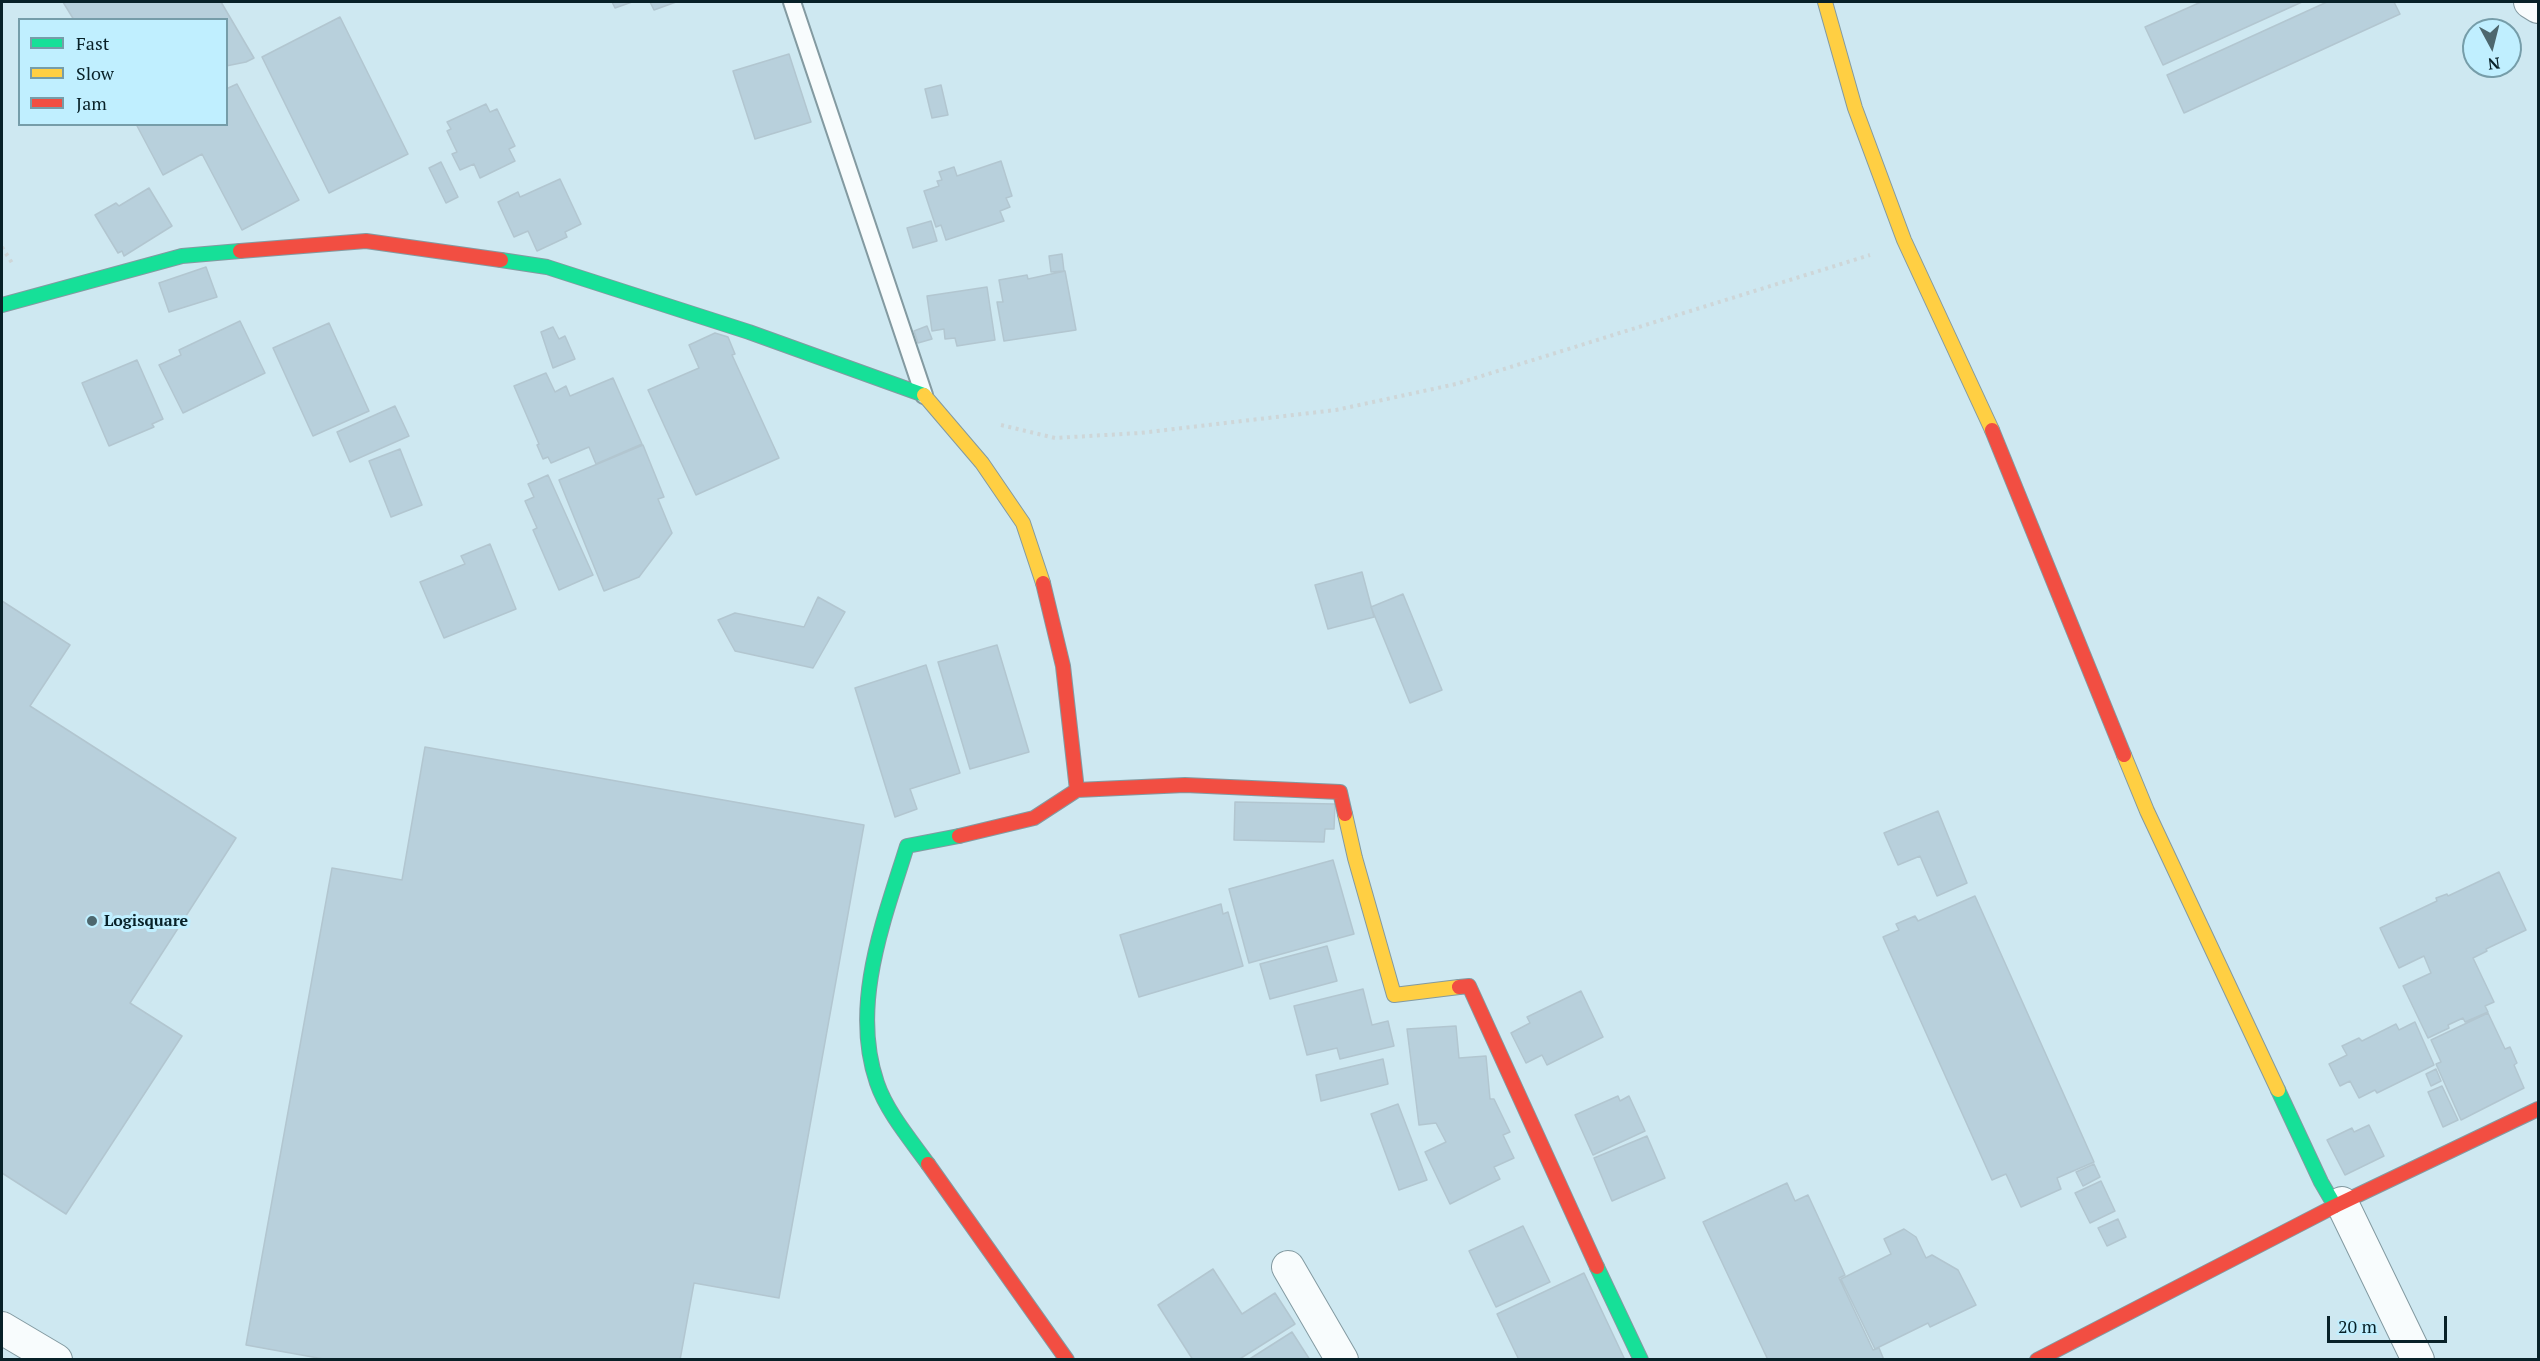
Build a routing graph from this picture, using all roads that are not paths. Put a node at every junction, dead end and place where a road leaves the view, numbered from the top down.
1 (792, 2) edge
2 (1825, 2) edge
3 (2530, 2) edge
4 (2538, 7) edge
5 (2, 306) edge
6 (924, 395) junction
7 (1077, 790) junction
8 (2538, 1109) edge
9 (2338, 1205) junction
10 (1288, 1267) dead end
11 (2, 1328) edge
12 (56, 1359) edge
13 (1066, 1359) edge
14 (1342, 1359) edge
15 (1641, 1359) edge
16 (2037, 1359) edge
17 (2418, 1359) edge

1 - 6 lane
2 - 9 street
3 - 4 street
5 - 6 street
6 - 7 street
7 - 13 street
7 - 15 street
8 - 9 street
9 - 16 street
9 - 17 street
10 - 14 street
11 - 12 street

